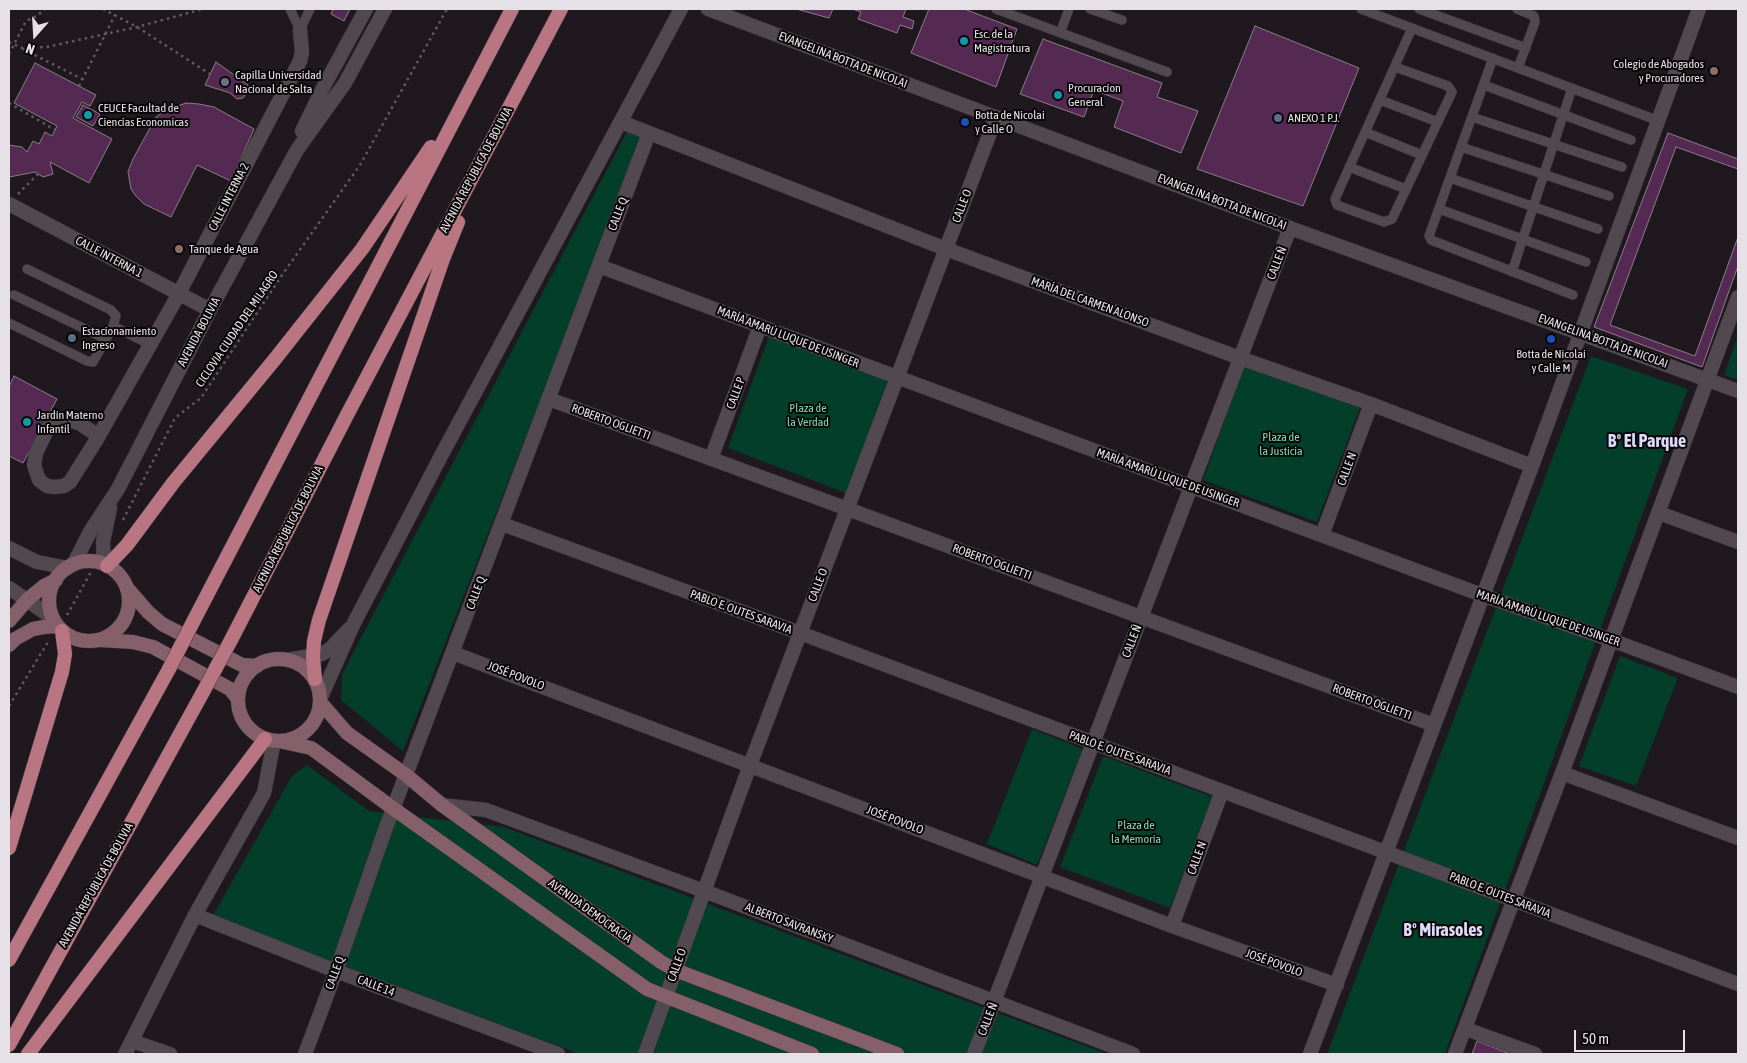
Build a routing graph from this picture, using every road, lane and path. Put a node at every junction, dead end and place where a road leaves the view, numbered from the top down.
1 (45, 9) edge
2 (103, 9) edge
3 (114, 9) edge
4 (203, 9) edge
5 (290, 9) edge
6 (310, 9) edge
7 (366, 9) edge
8 (385, 9) edge
9 (447, 9) edge
10 (512, 9) edge
11 (561, 9) edge
12 (681, 9) edge
13 (708, 9) edge
14 (996, 9) edge
15 (1069, 9) edge
16 (1090, 9) edge
17 (1360, 9) edge
18 (1419, 9) edge
19 (1516, 9) edge
20 (1699, 9) edge
21 (115, 15) junction
22 (1122, 20) dead end
23 (137, 27) junction
24 (1412, 28) junction
25 (300, 30) junction
26 (1060, 33) junction
27 (105, 34) junction
28 (9, 42) edge
29 (14, 44) junction
30 (22, 48) junction
31 (1526, 48) junction
32 (9, 54) edge
33 (1493, 58) junction
34 (1395, 67) junction
35 (1518, 68) junction
36 (1167, 72) dead end
37 (210, 74) dead end
38 (82, 79) junction
39 (1484, 85) junction
40 (79, 86) dead end
41 (1572, 88) junction
42 (468, 92) junction
43 (1380, 100) junction
44 (9, 103) edge
45 (1564, 115) junction
46 (996, 117) junction
47 (1472, 117) junction
48 (1658, 121) junction
49 (622, 122) junction
50 (1438, 122) junction
51 (55, 130) dead end
52 (1365, 132) junction
53 (649, 133) junction
54 (1631, 140) dead end
55 (1554, 144) junction
56 (1461, 147) junction
57 (1422, 155) junction
58 (483, 159) junction
59 (1349, 167) junction
60 (1622, 167) dead end
61 (38, 174) dead end
62 (1544, 175) junction
63 (282, 177) junction
64 (1450, 178) junction
65 (1406, 189) junction
66 (1609, 196) dead end
67 (13, 200) edge
68 (1534, 207) junction
69 (1439, 209) junction
70 (1290, 228) junction
71 (1598, 229) dead end
72 (1523, 239) junction
73 (946, 248) junction
74 (1586, 262) dead end
75 (599, 266) junction
76 (27, 269) dead end
77 (1512, 272) junction
78 (179, 294) junction
79 (14, 295) dead end
80 (1573, 296) dead end
81 (1738, 296) edge
82 (210, 310) junction
83 (9, 323) edge
84 (113, 326) junction
85 (760, 326) junction
86 (1581, 333) junction
87 (106, 339) junction
88 (151, 344) junction
89 (1240, 358) junction
90 (897, 378) junction
91 (1708, 380) junction
92 (1738, 391) edge
93 (549, 399) junction
94 (1371, 404) junction
95 (97, 439) junction
96 (711, 459) junction
97 (1532, 466) junction
98 (1191, 487) junction
99 (118, 489) junction
100 (847, 509) junction
101 (1659, 513) junction
102 (121, 524) dead end
103 (502, 524) junction
104 (1322, 535) junction
105 (1738, 542) edge
106 (9, 548) edge
107 (103, 564) junction
108 (71, 566) junction
109 (56, 580) junction
110 (9, 588) edge
111 (127, 588) junction
112 (1482, 595) junction
113 (26, 600) junction
114 (1141, 617) junction
115 (9, 621) edge
116 (354, 623) junction
117 (57, 625) junction
118 (800, 633) junction
119 (98, 640) junction
120 (1611, 640) junction
121 (9, 645) edge
122 (453, 653) junction
123 (313, 657) junction
124 (287, 660) junction
125 (257, 666) junction
126 (315, 680) junction
127 (1738, 687) edge
128 (238, 699) junction
129 (321, 700) junction
130 (9, 706) edge
131 (1434, 724) junction
132 (274, 741) junction
133 (1093, 743) junction
134 (750, 765) junction
135 (1562, 772) junction
136 (406, 775) junction
137 (1222, 790) junction
138 (442, 804) junction
139 (394, 809) junction
140 (1738, 838) edge
141 (9, 848) edge
142 (1387, 852) junction
143 (1042, 877) junction
144 (704, 891) junction
145 (1514, 900) junction
146 (195, 915) junction
147 (1172, 926) junction
148 (9, 960) edge
149 (675, 970) junction
150 (336, 971) junction
151 (1738, 984) edge
152 (1337, 985) junction
153 (665, 998) junction
154 (994, 1002) junction
155 (1466, 1029) junction
156 (132, 1041) junction
157 (9, 1045) edge
158 (28, 1054) edge
159 (125, 1054) edge
160 (170, 1054) edge
161 (304, 1054) edge
162 (558, 1054) edge
163 (645, 1054) edge
164 (812, 1054) edge
165 (897, 1054) edge
166 (974, 1054) edge
167 (1133, 1054) edge
168 (1310, 1054) edge
169 (1456, 1054) edge
170 (1535, 1054) edge

1 - 29 path
2 - 21 path
3 - 21 path
4 - 23 path
5 - 25 lane
6 - 25 lane
7 - 63 street, AVENIDA BOLIVIA
8 - 63 street, AVENIDA BOLIVIA
9 - 102 path, CICLOVIA CIUDAD DEL MILAGRO
10 - 42 main road
11 - 58 main road, AVENIDA REPÚBLICA DE BOLIVIA
12 - 49 street
13 - 46 street, EVANGELINA BOTTA DE NICOLAI
14 - 26 lane
15 - 26 lane
16 - 22 lane
17 - 24 lane
18 - 31 lane
19 - 31 lane
20 - 48 street
21 - 23 path
21 - 27 path
23 - 27 path
23 - 37 path
24 - 33 lane
24 - 34 lane
25 - 78 street, CALLE INTERNA 2
26 - 36 lane
27 - 30 path
27 - 38 path
28 - 29 path
29 - 30 path
29 - 32 path
30 - 38 path
31 - 35 lane
33 - 35 lane
33 - 39 lane
34 - 43 lane
34 - 50 lane
35 - 41 lane
38 - 40 path
39 - 45 lane
39 - 47 lane
41 - 45 lane
41 - 48 lane
42 - 107 main road
42 - 148 main road, bridge
43 - 50 lane
43 - 52 lane
44 - 51 path
45 - 54 lane
45 - 55 lane
46 - 70 street, EVANGELINA BOTTA DE NICOLAI
46 - 73 street, CALLE O
47 - 55 lane
47 - 56 lane
48 - 86 street
49 - 53 street, MARÍA DEL CARMEN ALONSO
49 - 116 street
50 - 57 lane
52 - 57 lane
52 - 59 lane
53 - 73 street, MARÍA DEL CARMEN ALONSO
53 - 75 street, CALLE Q
55 - 60 lane
55 - 62 lane
56 - 62 lane
56 - 64 lane
57 - 65 lane
58 - 123 main road
58 - 157 main road, AVENIDA REPÚBLICA DE BOLIVIA, bridge
59 - 65 lane
59 - 65 lane
61 - 67 path
62 - 66 lane
62 - 68 lane
63 - 82 street, AVENIDA BOLIVIA
64 - 68 lane
64 - 69 lane
67 - 78 street, CALLE INTERNA 1
68 - 71 lane
68 - 72 lane
69 - 72 lane
69 - 77 lane
70 - 86 street, EVANGELINA BOTTA DE NICOLAI
70 - 89 street, CALLE Ñ
72 - 74 lane
72 - 77 lane
73 - 89 street, MARÍA DEL CARMEN ALONSO
73 - 90 street, CALLE O
75 - 85 street, MARÍA AMARÚ LUQUE DE USINGER
75 - 93 street, CALLE Q
76 - 84 lane
77 - 80 lane
78 - 82 street, CALLE INTERNA 1
78 - 88 street, CALLE INTERNA 2
79 - 87 lane
81 - 91 street
82 - 99 street, AVENIDA BOLIVIA
83 - 87 lane
84 - 87 lane
84 - 88 lane
85 - 90 street, MARÍA AMARÚ LUQUE DE USINGER
85 - 96 street, CALLE P
86 - 91 street, EVANGELINA BOTTA DE NICOLAI
86 - 97 street
88 - 95 street, CALLE INTERNA 2
89 - 94 street, MARÍA DEL CARMEN ALONSO
89 - 98 street, CALLE Ñ
90 - 98 street, MARÍA AMARÚ LUQUE DE USINGER
90 - 100 street, CALLE O
91 - 92 street, EVANGELINA BOTTA DE NICOLAI
91 - 101 street
93 - 96 street, ROBERTO OGLIETTI
93 - 103 street, CALLE Q
94 - 97 street, MARÍA DEL CARMEN ALONSO
94 - 104 street, CALLE N
95 - 95 street, CALLE INTERNA 2
96 - 100 street, ROBERTO OGLIETTI
97 - 112 street
98 - 104 street, MARÍA AMARÚ LUQUE DE USINGER
98 - 114 street, CALLE Ñ
99 - 107 street, AVENIDA BOLIVIA
99 - 108 street, AVENIDA BOLIVIA
100 - 114 street, ROBERTO OGLIETTI
100 - 118 street, CALLE O
101 - 105 street
101 - 120 street
103 - 118 street, PABLO E. OUTES SARAVIA
103 - 122 street, CALLE Q
104 - 112 street, MARÍA AMARÚ LUQUE DE USINGER
106 - 108 street
107 - 108 main road
107 - 111 main road
107 - 117 path
108 - 109 main road
109 - 113 main road
109 - 117 main road
110 - 113 street
111 - 119 main road
111 - 125 main road
112 - 120 street, MARÍA AMARÚ LUQUE DE USINGER
112 - 131 street
113 - 115 main road
113 - 117 street
114 - 131 street, ROBERTO OGLIETTI
114 - 133 street, CALLE Ñ
116 - 123 street
116 - 129 street
117 - 119 main road
117 - 121 main road
117 - 130 path
117 - 141 main road
118 - 133 street, PABLO E. OUTES SARAVIA
118 - 134 street, CALLE O
119 - 128 main road
120 - 127 street, MARÍA AMARÚ LUQUE DE USINGER
120 - 135 street
122 - 134 street, JOSÉ POVOLO
122 - 136 street, CALLE Q
123 - 124 street
123 - 126 main road
124 - 125 main road
124 - 126 main road
125 - 128 main road
126 - 129 main road
128 - 132 main road
129 - 132 main road
129 - 136 main road, AVENIDA DEMOCRACIA
131 - 142 street
132 - 139 main road
132 - 146 street
132 - 158 main road
133 - 137 street, PABLO E. OUTES SARAVIA
133 - 143 street, CALLE Ñ
134 - 143 street, JOSÉ POVOLO
134 - 144 street, CALLE O
135 - 140 street
135 - 145 street
136 - 138 main road, AVENIDA DEMOCRACIA
136 - 139 street, CALLE Q
137 - 142 street, PABLO E. OUTES SARAVIA
137 - 147 street, CALLE N
138 - 144 street, ALBERTO SAVRANSKY
138 - 149 main road, AVENIDA DEMOCRACIA
139 - 150 street, CALLE Q
139 - 153 main road
142 - 145 street, PABLO E. OUTES SARAVIA
142 - 152 street
143 - 147 street, JOSÉ POVOLO
143 - 154 street, CALLE Ñ
144 - 149 street, CALLE O
144 - 154 street, ALBERTO SAVRANSKY
145 - 151 street, PABLO E. OUTES SARAVIA
145 - 155 street
146 - 150 street, CALLE 14
146 - 156 street
147 - 152 street, JOSÉ POVOLO
149 - 153 street, CALLE O
149 - 165 main road, AVENIDA DEMOCRACIA
150 - 161 street, CALLE Q
150 - 162 street, CALLE 14
152 - 168 street
153 - 163 street, CALLE O
153 - 164 main road
154 - 166 street, CALLE Ñ
154 - 167 street, ALBERTO SAVRANSKY
155 - 169 street
155 - 170 street
156 - 159 street
156 - 160 street

